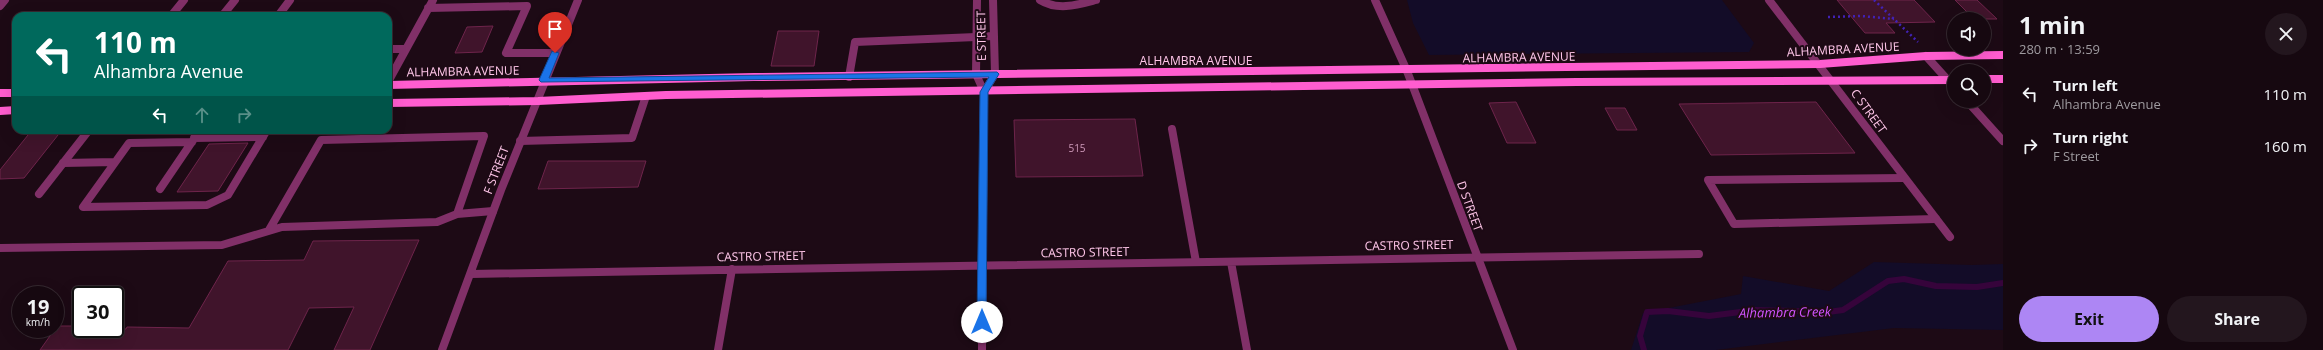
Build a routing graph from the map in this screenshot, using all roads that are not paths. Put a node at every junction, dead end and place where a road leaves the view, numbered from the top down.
1 (5, 0) edge
2 (184, 0) edge
3 (235, 0) edge
4 (290, 0) edge
5 (433, 0) edge
6 (578, 0) edge
7 (977, 0) edge
8 (993, 0) edge
9 (1040, 0) edge
10 (1096, 0) edge
11 (1375, 0) edge
12 (1769, 0) edge
13 (529, 3) edge
14 (0, 6) edge
15 (428, 8) junction
16 (174, 12) edge
17 (225, 12) edge
18 (281, 12) edge
19 (993, 36) junction
20 (976, 37) junction
21 (392, 49) edge
22 (406, 49) junction
23 (555, 53) junction
24 (2003, 55) edge
25 (1929, 56) junction
26 (1820, 64) junction
27 (1407, 70) junction
28 (976, 74) junction
29 (994, 74) junction
30 (392, 75) edge
31 (1947, 76) edge
32 (849, 77) junction
33 (1991, 79) edge
34 (2003, 79) edge
35 (544, 80) junction
36 (1947, 80) edge
37 (1833, 82) junction
38 (392, 83) edge
39 (1412, 86) junction
40 (984, 92) junction
41 (0, 93) edge
42 (12, 93) edge
43 (646, 96) junction
44 (538, 101) junction
45 (392, 103) edge
46 (1973, 108) edge
47 (12, 110) edge
48 (0, 111) edge
49 (1172, 130) dead end
50 (85, 134) edge
51 (197, 134) edge
52 (255, 134) edge
53 (264, 134) edge
54 (193, 140) junction
55 (520, 141) junction
56 (2003, 141) edge
57 (115, 162) junction
58 (63, 163) junction
59 (1904, 178) junction
60 (160, 189) dead end
61 (39, 194) dead end
62 (494, 211) junction
63 (457, 214) junction
64 (1936, 219) junction
65 (269, 230) junction
66 (1950, 237) dead end
67 (0, 248) edge
68 (1699, 254) dead end
69 (1476, 257) junction
70 (1196, 262) junction
71 (1231, 262) junction
72 (983, 266) junction
73 (732, 269) junction
74 (471, 274) junction
75 (442, 350) edge
76 (718, 350) edge
77 (982, 350) edge
78 (1247, 350) edge
79 (1513, 350) edge

1 - 14 street
2 - 16 street
3 - 17 street
4 - 18 street
5 - 15 street
6 - 23 street, F STREET
7 - 20 street, E STREET
8 - 19 street, E STREET
9 - 10 street
11 - 27 street, D STREET
12 - 26 street, C STREET
13 - 15 street
13 - 23 street
15 - 22 street
19 - 20 street
19 - 29 street, E STREET
20 - 28 street, E STREET
20 - 32 street
21 - 22 street
22 - 30 street
23 - 35 street, F STREET
24 - 25 main road, ALHAMBRA AVENUE
25 - 26 main road, ALHAMBRA AVENUE
25 - 31 street
26 - 27 main road, ALHAMBRA AVENUE
26 - 37 street, C STREET
27 - 29 main road, ALHAMBRA AVENUE
27 - 39 street, D STREET
28 - 29 main road, ALHAMBRA AVENUE
28 - 32 main road, ALHAMBRA AVENUE
28 - 40 street, E STREET
29 - 40 street, E STREET
32 - 35 main road, ALHAMBRA AVENUE
33 - 34 main road
35 - 38 main road, ALHAMBRA AVENUE
35 - 44 street, F STREET
36 - 37 main road
37 - 39 main road
37 - 59 street, C STREET
39 - 40 main road
39 - 69 street, D STREET
40 - 43 main road
40 - 72 street, E STREET
41 - 42 main road
43 - 44 main road
43 - 55 street
44 - 45 main road
44 - 55 street, F STREET
46 - 56 street
47 - 48 main road
49 - 70 street
50 - 58 street
51 - 54 street
52 - 54 street
53 - 57 street
54 - 57 street
54 - 60 street
55 - 62 street, F STREET
57 - 58 street
58 - 61 street
59 - 64 street, C STREET
59 - 64 street
62 - 63 street
62 - 74 street, F STREET
63 - 65 street
63 - 65 street
64 - 66 street, C STREET
65 - 67 street
68 - 69 street, CASTRO STREET
69 - 71 street, CASTRO STREET
69 - 79 street, D STREET
70 - 71 street, CASTRO STREET
70 - 72 street, CASTRO STREET
71 - 78 street
72 - 73 street, CASTRO STREET
72 - 77 street, E STREET
73 - 74 street, CASTRO STREET
73 - 76 street
74 - 75 street, F STREET

